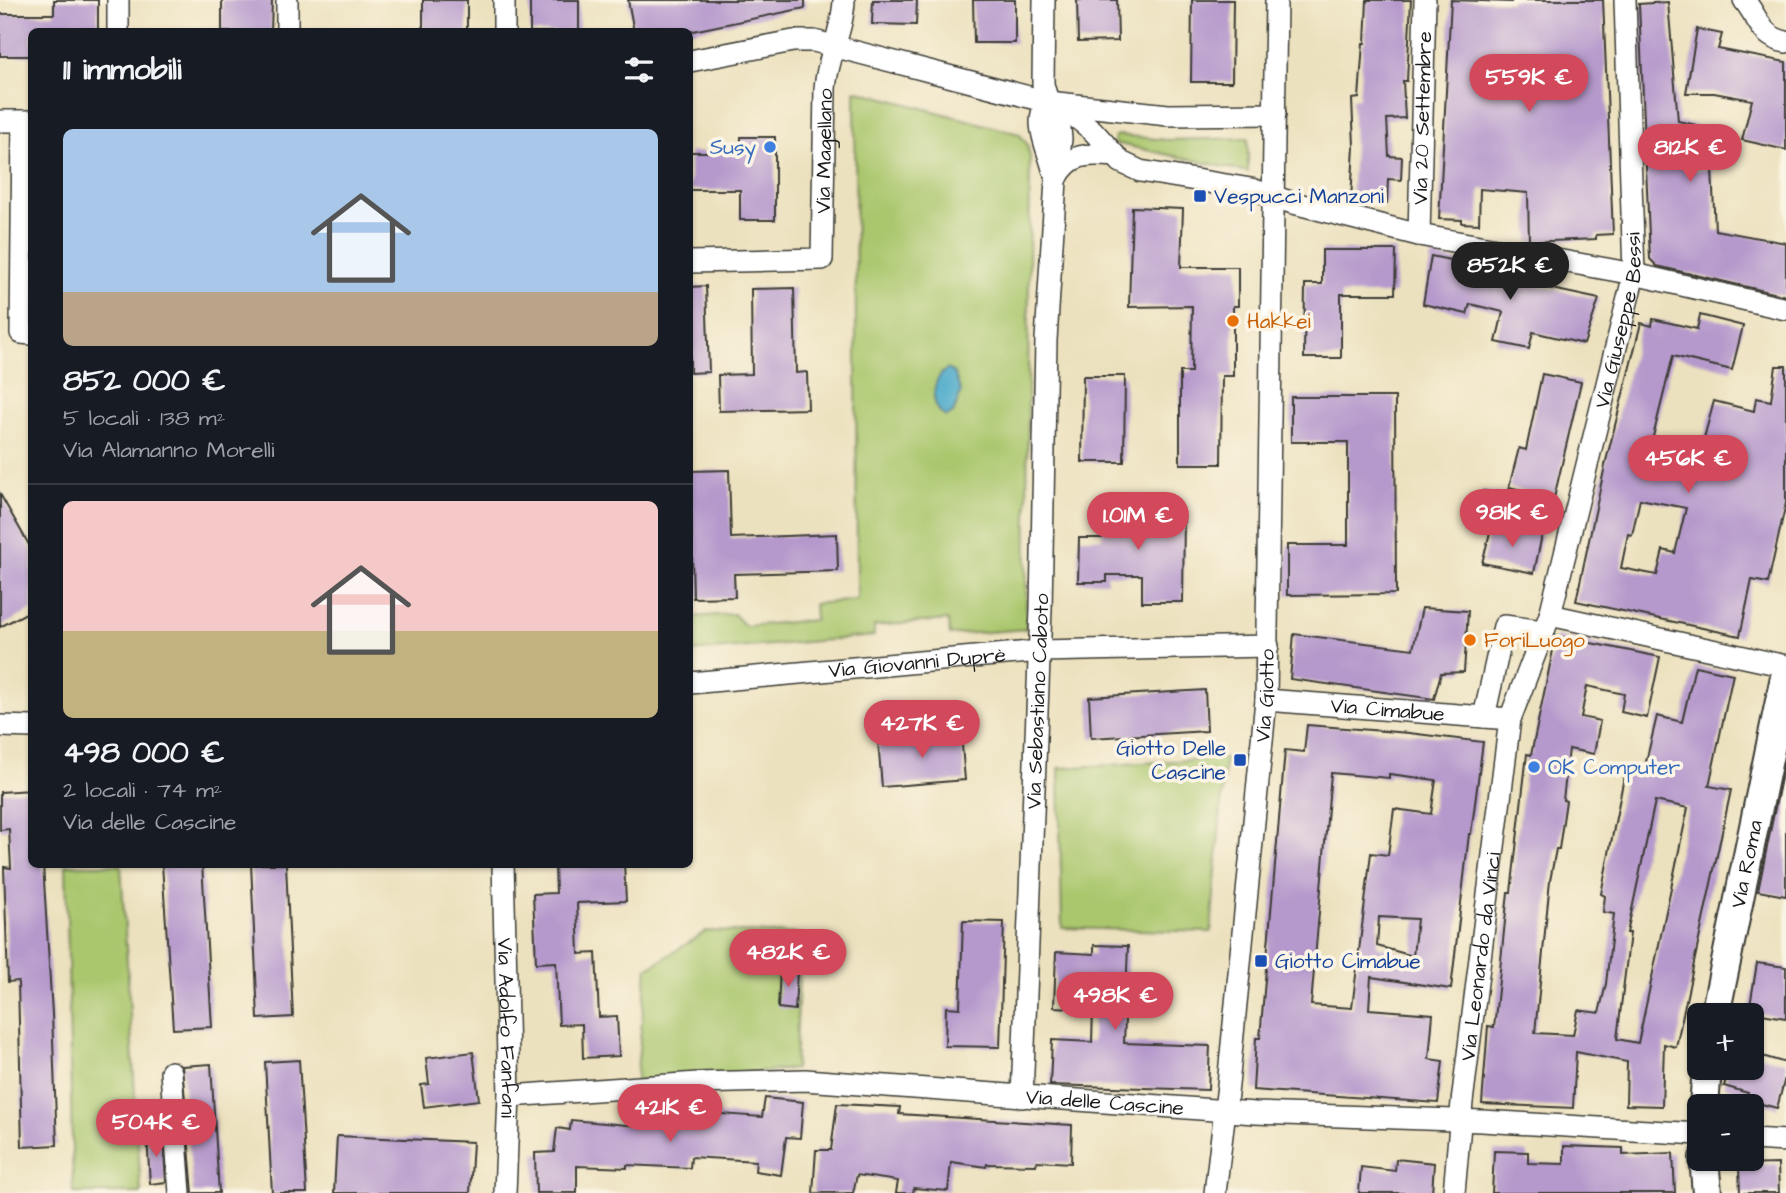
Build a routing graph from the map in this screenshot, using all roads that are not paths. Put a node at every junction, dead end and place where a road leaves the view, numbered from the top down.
1 (118, 0) edge
2 (287, 0) edge
3 (504, 0) edge
4 (844, 0) edge
5 (1044, 0) edge
6 (1276, 0) edge
7 (1425, 0) edge
8 (1625, 0) edge
9 (1744, 0) edge
10 (118, 28) edge
11 (286, 28) edge
12 (504, 28) edge
13 (1786, 42) edge
14 (836, 45) junction
15 (693, 60) edge
16 (1048, 102) junction
17 (1130, 112) junction
18 (1275, 114) junction
19 (0, 121) edge
20 (27, 121) edge
21 (1110, 150) junction
22 (1056, 180) junction
23 (1275, 196) junction
24 (1419, 235) junction
25 (693, 262) edge
26 (1634, 274) junction
27 (1786, 309) edge
28 (28, 334) edge
29 (1547, 623) junction
30 (1268, 646) junction
31 (1040, 651) junction
32 (1786, 666) edge
33 (1786, 672) edge
34 (693, 682) edge
35 (1266, 700) junction
36 (1484, 717) junction
37 (1510, 719) junction
38 (0, 726) edge
39 (28, 727) edge
40 (503, 868) edge
41 (1717, 1003) edge
42 (171, 1072) dead end
43 (509, 1096) junction
44 (1022, 1097) junction
45 (1224, 1111) junction
46 (1460, 1121) junction
47 (1687, 1133) edge
48 (1764, 1140) edge
49 (1786, 1141) edge
50 (1705, 1171) edge
51 (180, 1193) edge
52 (505, 1193) edge
53 (1215, 1193) edge
54 (1454, 1193) edge
55 (1707, 1193) edge

1 - 10 street
2 - 11 street
3 - 12 street
4 - 14 street, Via Magellano
5 - 16 street, Via Sebastiano Caboto
6 - 18 street, Via Giotto
7 - 24 street, Via 20 Settembre
8 - 26 street, Via Giuseppe Bessi
9 - 13 street
14 - 15 street
14 - 16 street
14 - 25 street, Via Magellano
16 - 17 street
16 - 21 street
16 - 22 street, Via Sebastiano Caboto
17 - 18 street
17 - 21 street
18 - 23 street, Via Giotto
19 - 20 street
20 - 28 street
21 - 22 street
21 - 23 street
22 - 31 street, Via Sebastiano Caboto
23 - 24 street
23 - 30 street, Via Giotto
24 - 26 street
26 - 27 street
26 - 29 street, Via Giuseppe Bessi
29 - 32 street
29 - 36 street
29 - 37 street, Via Giuseppe Bessi
30 - 31 street, Via Giovanni Duprè
30 - 35 street, Via Giotto
31 - 34 street, Via Giovanni Duprè
31 - 44 street, Via Sebastiano Caboto
33 - 41 main road, Via Roma
35 - 36 street, Via Cimabue
35 - 45 street, Via Giotto
36 - 37 street, Via Cimabue
37 - 46 street, Via Leonardo da Vinci
38 - 39 street
40 - 43 street, Via Adolfo Fanfani
42 - 51 street
43 - 44 street, Via delle Cascine
43 - 52 street, Via Adolfo Fanfani
44 - 45 street, Via delle Cascine
45 - 46 street, Via delle Cascine
45 - 53 street, Via Giotto
46 - 47 street, Via delle Cascine
46 - 54 street, Via Leonardo da Vinci
48 - 49 street
50 - 55 main road

